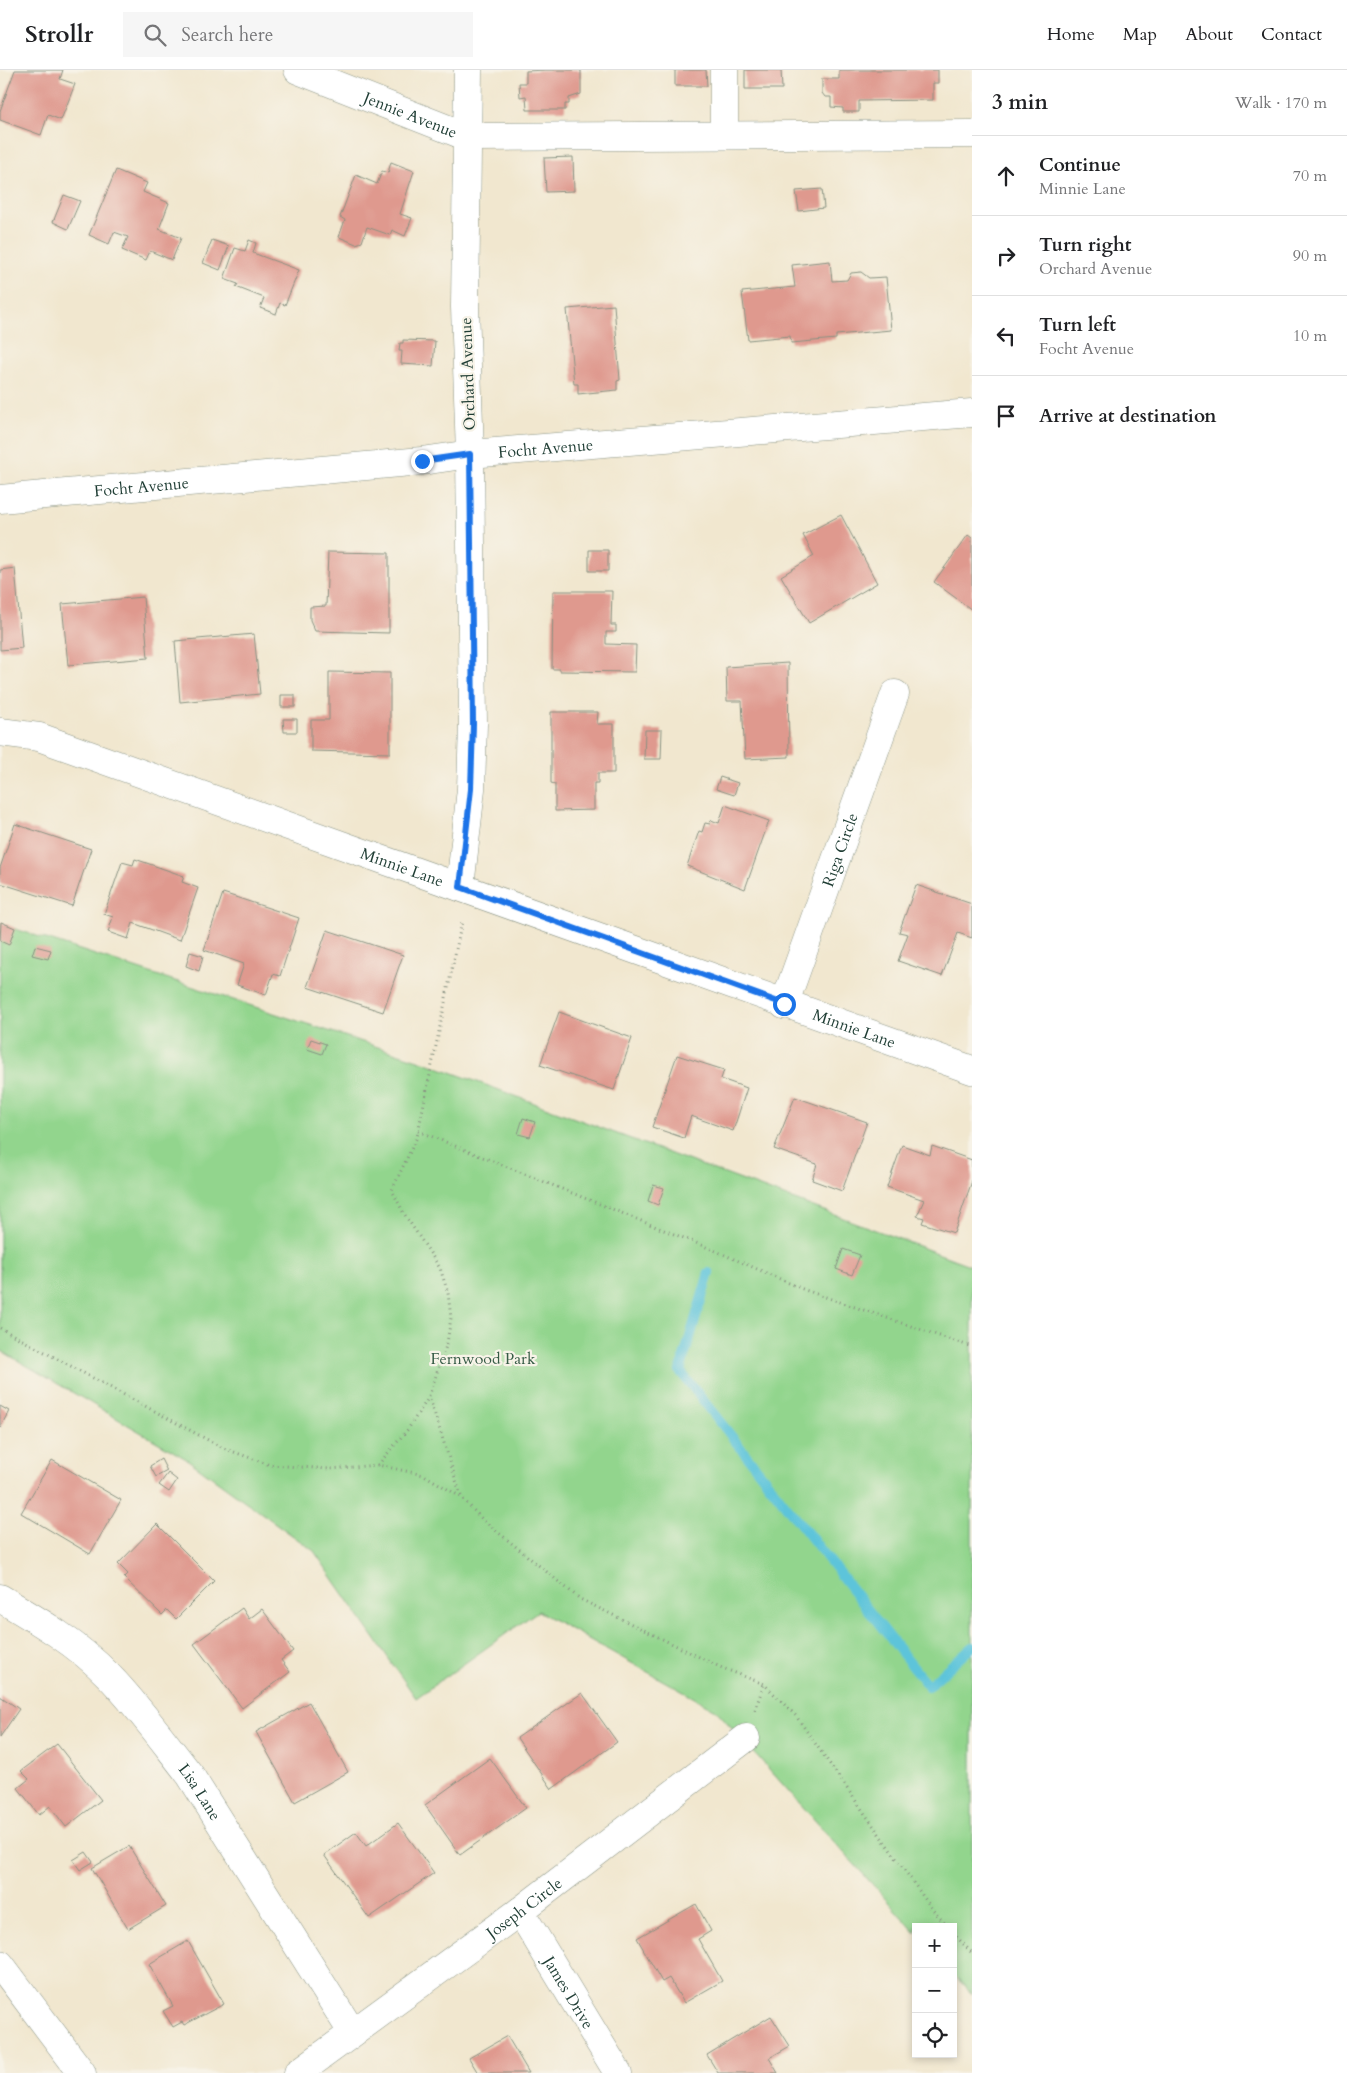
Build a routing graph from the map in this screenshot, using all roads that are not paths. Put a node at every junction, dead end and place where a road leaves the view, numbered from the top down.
1 (298, 70) edge
2 (468, 70) edge
3 (724, 70) edge
4 (724, 134) junction
5 (972, 134) edge
6 (468, 137) junction
7 (972, 413) edge
8 (470, 454) junction
9 (0, 499) edge
10 (895, 694) dead end
11 (0, 732) edge
12 (466, 890) junction
13 (784, 1004) junction
14 (972, 1070) edge
15 (0, 1598) edge
16 (746, 1738) dead end
17 (520, 1911) junction
18 (0, 1964) edge
19 (352, 2032) junction
20 (82, 2073) edge
21 (298, 2073) edge
22 (618, 2073) edge

1 - 6 street, Jennie Avenue
2 - 6 street, Orchard Avenue
3 - 4 street
4 - 5 street
4 - 6 street
6 - 8 street, Orchard Avenue
7 - 8 street, Focht Avenue
8 - 9 street, Focht Avenue
8 - 12 street, Orchard Avenue
10 - 13 street, Riga Circle
11 - 12 street, Minnie Lane
12 - 13 street, Minnie Lane
13 - 14 street, Minnie Lane
15 - 19 street, Lisa Lane
16 - 17 street, Joseph Circle
17 - 19 street, Joseph Circle
17 - 22 street, James Drive
18 - 20 street
19 - 21 street, Joseph Circle

